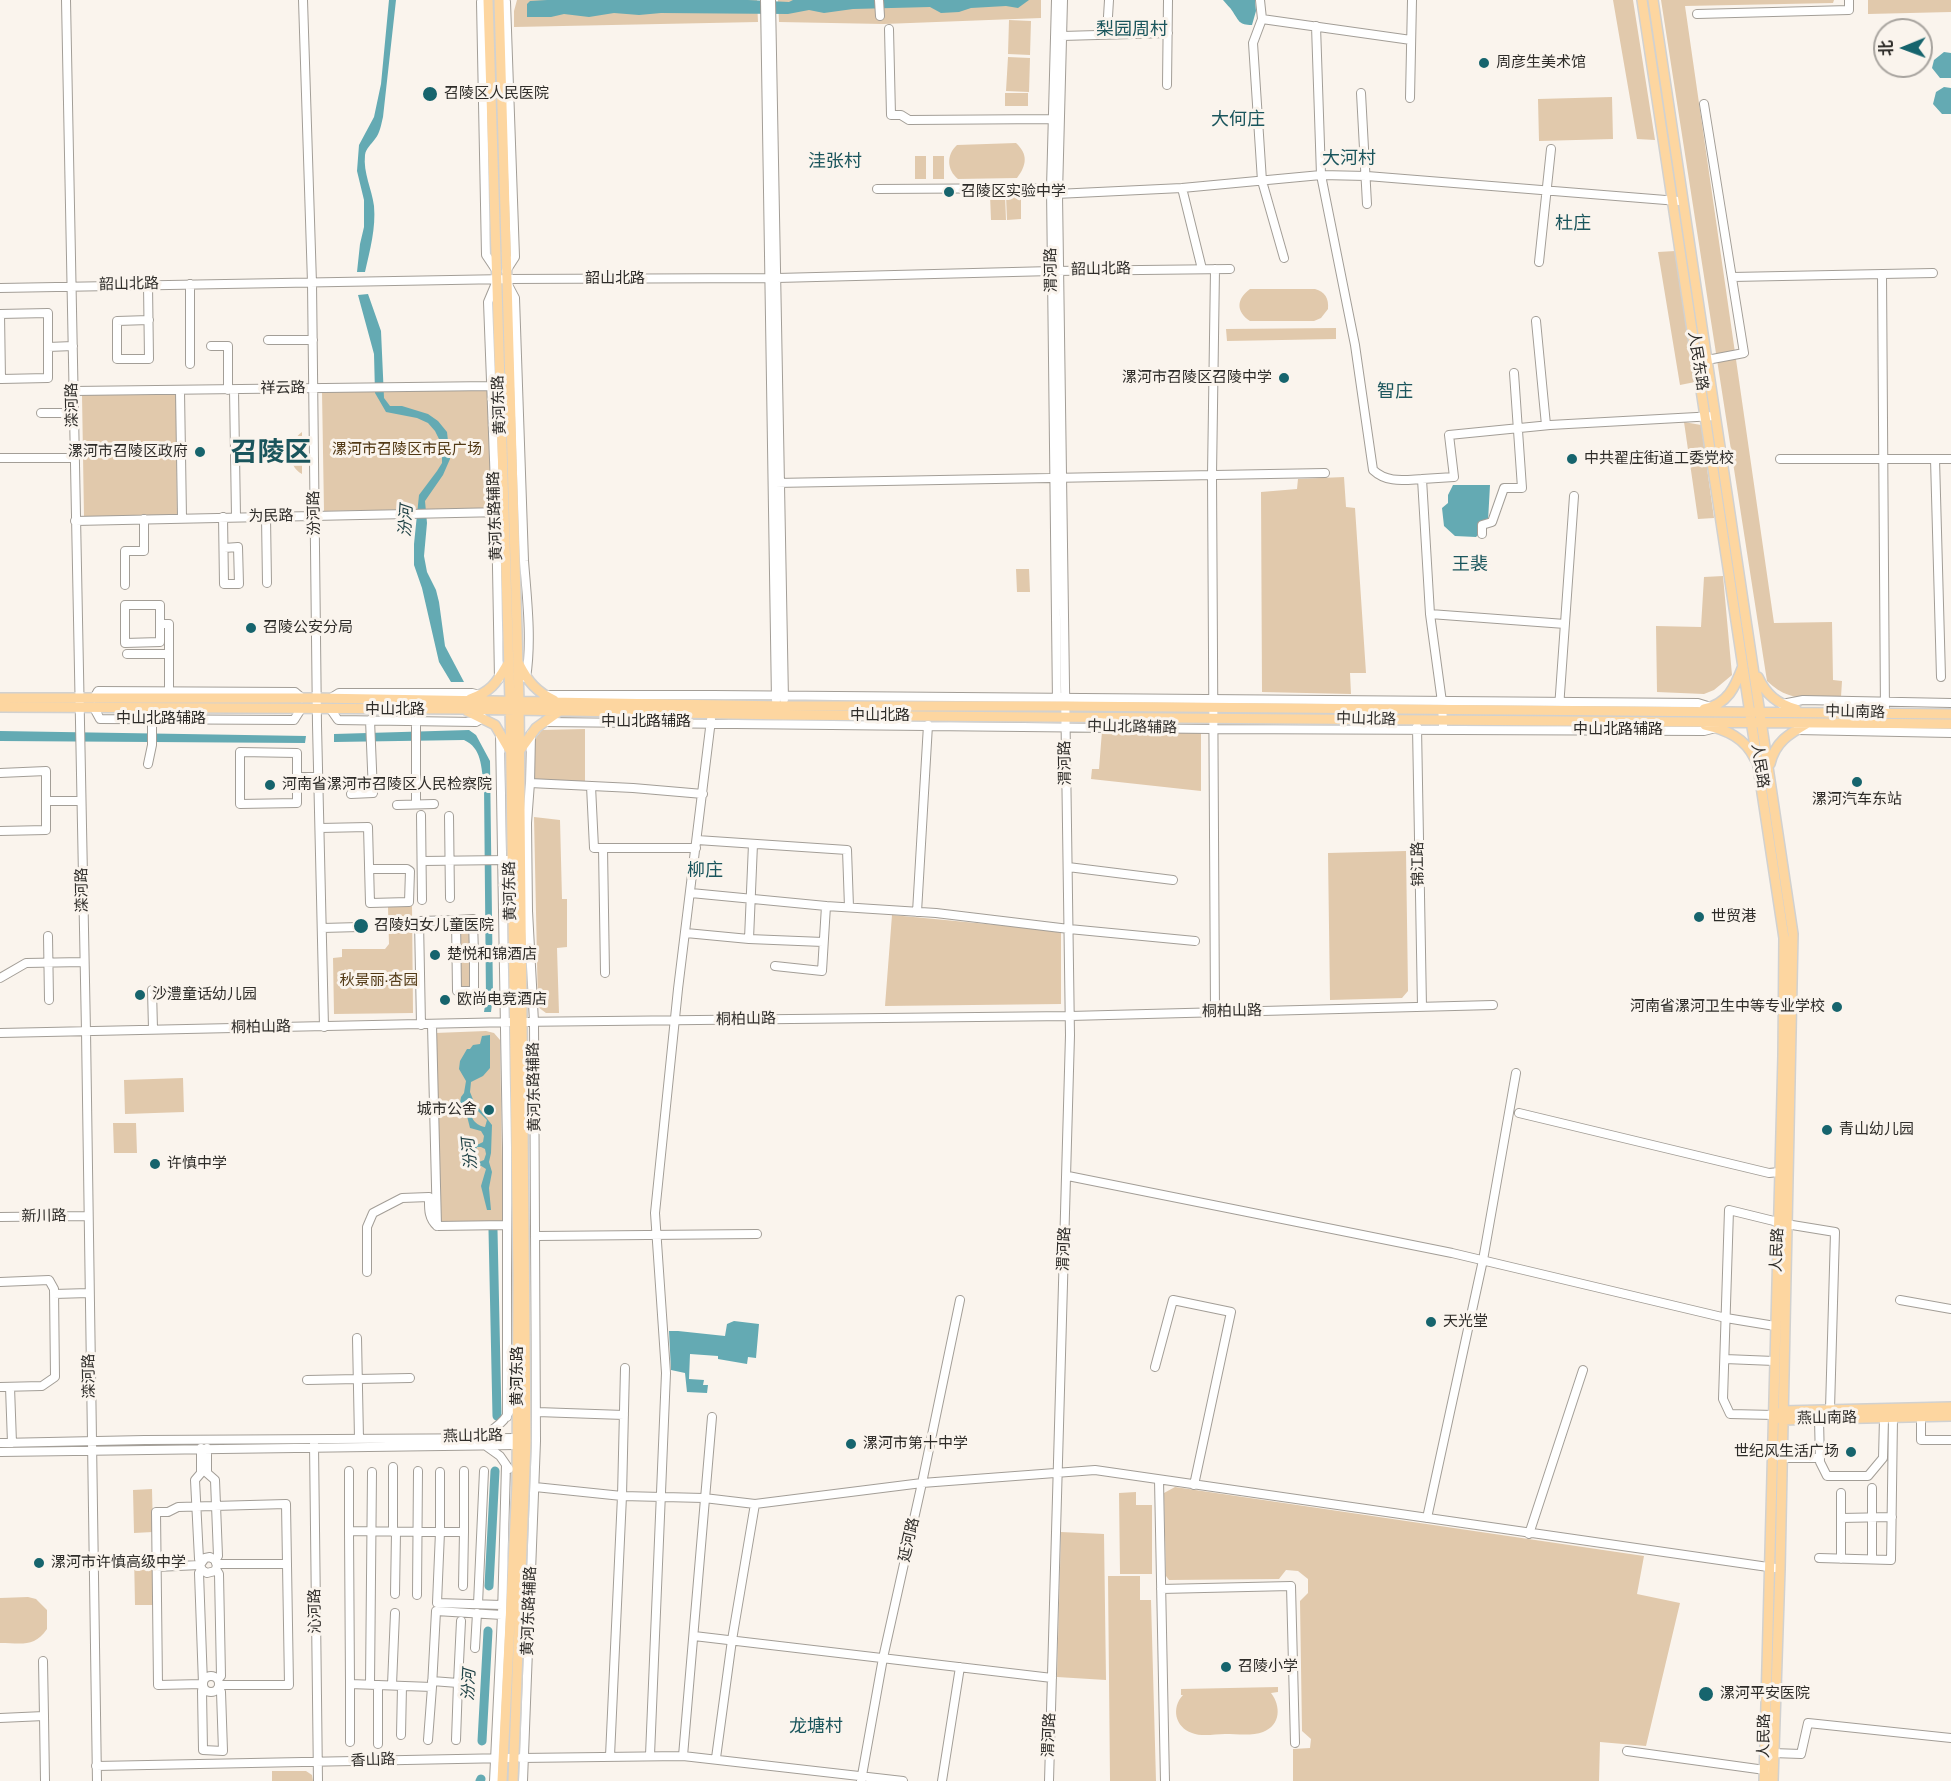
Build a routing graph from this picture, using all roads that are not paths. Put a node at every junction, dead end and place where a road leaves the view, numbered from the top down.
1 (66, 0) edge
2 (303, 0) edge
3 (765, 0) edge
4 (771, 0) edge
5 (879, 0) edge
6 (1056, 0) edge
7 (1063, 0) edge
8 (1109, 0) edge
9 (1168, 0) edge
10 (1260, 0) edge
11 (1412, 0) edge
12 (1642, 0) edge
13 (1653, 0) edge
14 (1849, 0) edge
15 (483, 1) edge
16 (504, 1) edge
17 (1697, 14) dead end
18 (880, 16) dead end
19 (494, 17) junction
20 (1262, 19) junction
21 (1316, 26) junction
22 (889, 29) dead end
23 (1107, 33) junction
24 (1168, 33) junction
25 (1062, 36) junction
26 (1412, 40) junction
27 (1167, 85) dead end
28 (1361, 93) dead end
29 (1410, 98) dead end
30 (1704, 104) dead end
31 (1053, 119) junction
32 (1551, 149) dead end
33 (1321, 175) junction
34 (1366, 176) junction
35 (1262, 181) junction
36 (1182, 188) junction
37 (877, 189) dead end
38 (1545, 190) junction
39 (1053, 192) junction
40 (1683, 200) junction
41 (1672, 201) junction
42 (1366, 204) dead end
43 (1284, 258) dead end
44 (1539, 262) dead end
45 (1202, 269) junction
46 (1215, 269) junction
47 (1230, 269) dead end
48 (1056, 271) junction
49 (1933, 273) dead end
50 (1882, 274) junction
51 (1732, 277) junction
52 (496, 278) junction
53 (507, 278) junction
54 (774, 278) junction
55 (312, 283) junction
56 (189, 284) junction
57 (148, 285) junction
58 (72, 286) junction
59 (0, 288) edge
60 (149, 320) junction
61 (1536, 321) dead end
62 (268, 340) dead end
63 (313, 340) junction
64 (73, 346) junction
65 (211, 346) dead end
66 (48, 347) junction
67 (1707, 360) junction
68 (190, 364) dead end
69 (1514, 373) dead end
70 (492, 386) junction
71 (314, 388) junction
72 (231, 390) junction
73 (73, 391) junction
74 (180, 391) junction
75 (41, 413) dead end
76 (74, 413) junction
77 (1705, 416) junction
78 (1715, 416) junction
79 (1546, 425) junction
80 (1519, 428) junction
81 (0, 458) edge
82 (74, 458) junction
83 (1780, 459) dead end
84 (1884, 459) junction
85 (1935, 459) junction
86 (1951, 459) edge
87 (1325, 473) dead end
88 (1212, 475) junction
89 (1058, 478) junction
90 (1422, 479) junction
91 (777, 483) junction
92 (1574, 496) dead end
93 (500, 512) junction
94 (315, 516) junction
95 (223, 517) junction
96 (236, 517) junction
97 (266, 517) junction
98 (182, 518) junction
99 (144, 519) junction
100 (75, 521) junction
101 (1482, 534) dead end
102 (224, 548) junction
103 (267, 583) dead end
104 (125, 585) dead end
105 (1430, 614) junction
106 (160, 624) junction
107 (1565, 624) junction
108 (127, 654) dead end
109 (169, 654) junction
110 (518, 662) junction
111 (508, 663) junction
112 (1748, 664) junction
113 (1941, 677) dead end
114 (526, 678) junction
115 (499, 679) junction
116 (169, 690) junction
117 (480, 695) junction
118 (544, 695) junction
119 (0, 698) edge
120 (302, 698) junction
121 (316, 698) junction
122 (330, 699) junction
123 (1885, 701) junction
124 (1061, 702) junction
125 (79, 703) junction
126 (94, 703) junction
127 (1951, 703) edge
128 (1782, 704) junction
129 (462, 705) junction
130 (780, 705) junction
131 (514, 706) junction
132 (0, 707) edge
133 (559, 707) junction
134 (1711, 707) junction
135 (152, 708) junction
136 (1213, 708) junction
137 (1559, 708) junction
138 (712, 709) junction
139 (301, 710) junction
140 (317, 710) junction
141 (331, 710) junction
142 (1951, 714) edge
143 (1443, 716) junction
144 (1688, 717) junction
145 (1756, 717) junction
146 (483, 718) junction
147 (1810, 718) junction
148 (152, 719) junction
149 (370, 720) junction
150 (416, 721) junction
151 (545, 722) junction
152 (1065, 722) junction
153 (1885, 723) junction
154 (1951, 724) edge
155 (928, 725) junction
156 (1417, 725) junction
157 (1718, 728) junction
158 (1213, 729) junction
159 (1797, 729) junction
160 (500, 733) junction
161 (531, 734) junction
162 (1951, 734) edge
163 (514, 751) junction
164 (148, 764) dead end
165 (1764, 769) junction
166 (0, 773) edge
167 (297, 777) junction
168 (319, 777) junction
169 (530, 783) junction
170 (591, 786) junction
171 (351, 794) dead end
172 (703, 794) junction
173 (46, 801) junction
174 (80, 801) junction
175 (416, 804) junction
176 (434, 804) dead end
177 (397, 805) dead end
178 (421, 815) dead end
179 (449, 816) dead end
180 (320, 828) junction
181 (0, 831) edge
182 (697, 844) junction
183 (753, 844) junction
184 (603, 848) junction
185 (506, 860) junction
186 (422, 861) junction
187 (450, 861) junction
188 (1068, 867) junction
189 (369, 869) junction
190 (1173, 880) dead end
191 (691, 893) junction
192 (450, 897) dead end
193 (751, 899) junction
194 (423, 900) dead end
195 (826, 906) junction
196 (849, 907) junction
197 (916, 912) junction
198 (456, 920) junction
199 (360, 927) dead end
200 (322, 928) junction
201 (1069, 929) junction
202 (686, 933) junction
203 (48, 936) dead end
204 (749, 939) junction
205 (1195, 941) dead end
206 (823, 942) junction
207 (474, 956) junction
208 (508, 956) junction
209 (84, 962) junction
210 (48, 963) junction
211 (775, 966) dead end
212 (605, 973) dead end
213 (0, 978) edge
214 (152, 990) dead end
215 (49, 1000) dead end
216 (1493, 1005) dead end
217 (1422, 1007) junction
218 (1215, 1012) junction
219 (1070, 1016) junction
220 (675, 1021) junction
221 (513, 1022) junction
222 (534, 1022) junction
223 (432, 1024) junction
224 (421, 1025) junction
225 (324, 1027) junction
226 (153, 1029) junction
227 (86, 1031) junction
228 (0, 1033) edge
229 (1516, 1073) dead end
230 (1519, 1113) dead end
231 (1779, 1172) junction
232 (1068, 1176) junction
233 (88, 1216) junction
234 (0, 1217) edge
235 (1782, 1223) junction
236 (507, 1225) junction
237 (437, 1226) junction
238 (757, 1234) dead end
239 (656, 1235) junction
240 (537, 1236) junction
241 (1483, 1260) junction
242 (367, 1272) dead end
243 (0, 1282) edge
244 (89, 1293) junction
245 (54, 1294) junction
246 (960, 1300) dead end
247 (1900, 1300) dead end
248 (1951, 1309) edge
249 (1726, 1318) junction
250 (1775, 1326) junction
251 (357, 1338) dead end
252 (1725, 1359) junction
253 (1774, 1361) junction
254 (1155, 1367) dead end
255 (625, 1368) dead end
256 (1583, 1370) dead end
257 (410, 1378) dead end
258 (358, 1379) junction
259 (307, 1380) dead end
260 (0, 1387) edge
261 (10, 1387) junction
262 (518, 1394) junction
263 (1951, 1407) edge
264 (1830, 1409) junction
265 (537, 1412) junction
266 (1917, 1414) junction
267 (624, 1415) junction
268 (1780, 1415) junction
269 (1951, 1416) edge
270 (507, 1417) junction
271 (712, 1417) dead end
272 (1888, 1418) junction
273 (1818, 1419) junction
274 (359, 1439) junction
275 (1951, 1440) edge
276 (481, 1441) junction
277 (520, 1441) junction
278 (537, 1441) junction
279 (0, 1443) edge
280 (12, 1443) junction
281 (314, 1444) junction
282 (92, 1446) junction
283 (204, 1448) junction
284 (0, 1452) edge
285 (1781, 1458) junction
286 (1820, 1458) junction
287 (506, 1465) junction
288 (393, 1467) dead end
289 (349, 1471) dead end
290 (418, 1471) dead end
291 (464, 1471) dead end
292 (484, 1471) dead end
293 (372, 1472) dead end
294 (440, 1472) dead end
295 (1058, 1473) junction
296 (1159, 1480) junction
297 (922, 1483) junction
298 (517, 1484) junction
299 (1194, 1485) junction
300 (535, 1487) junction
301 (1872, 1488) dead end
302 (1841, 1493) dead end
303 (622, 1496) junction
304 (662, 1496) junction
305 (704, 1498) junction
306 (755, 1503) junction
307 (196, 1506) junction
308 (216, 1506) junction
309 (1892, 1517) junction
310 (1427, 1518) junction
311 (1841, 1518) junction
312 (1872, 1518) junction
313 (349, 1531) junction
314 (371, 1532) junction
315 (395, 1532) junction
316 (419, 1532) junction
317 (440, 1532) junction
318 (464, 1532) junction
319 (1529, 1534) junction
320 (1819, 1558) dead end
321 (1841, 1559) junction
322 (1872, 1559) junction
323 (216, 1564) junction
324 (287, 1564) junction
325 (201, 1565) junction
326 (156, 1566) junction
327 (1774, 1568) junction
328 (463, 1586) dead end
329 (1161, 1589) junction
330 (395, 1594) dead end
331 (417, 1595) dead end
332 (478, 1604) junction
333 (502, 1605) junction
334 (395, 1613) dead end
335 (477, 1613) junction
336 (502, 1615) junction
337 (461, 1622) dead end
338 (694, 1636) junction
339 (732, 1640) junction
340 (475, 1648) dead end
341 (883, 1658) junction
342 (43, 1661) dead end
343 (960, 1667) junction
344 (1052, 1678) junction
345 (458, 1683) junction
346 (204, 1684) junction
347 (218, 1684) junction
348 (350, 1684) junction
349 (374, 1684) junction
350 (432, 1684) junction
351 (392, 1685) junction
352 (402, 1686) junction
353 (44, 1716) junction
354 (0, 1718) edge
355 (401, 1735) dead end
356 (1951, 1738) edge
357 (428, 1740) dead end
358 (456, 1740) dead end
359 (350, 1742) dead end
360 (1295, 1743) dead end
361 (378, 1744) dead end
362 (1627, 1751) dead end
363 (1773, 1753) junction
364 (650, 1755) junction
365 (610, 1756) junction
366 (683, 1756) junction
367 (499, 1758) junction
368 (519, 1758) junction
369 (716, 1758) junction
370 (318, 1763) junction
371 (96, 1766) junction
372 (1765, 1770) junction
373 (862, 1779) edge
374 (45, 1781) edge
375 (97, 1781) edge
376 (318, 1781) edge
377 (494, 1781) edge
378 (502, 1781) edge
379 (513, 1781) edge
380 (523, 1781) edge
381 (903, 1781) edge
382 (942, 1781) edge
383 (1049, 1781) edge
384 (1165, 1781) edge
385 (1764, 1781) edge
386 (1773, 1781) edge

1 - 58 street, 滦河路
2 - 55 street, 汾河路
3 - 54 street
4 - 54 street
5 - 18 street
6 - 31 street, 渭河路
7 - 25 street, 渭河路
8 - 23 street
9 - 24 street
10 - 20 street
11 - 26 street
12 - 41 main road, 人民东路
13 - 40 main road, 人民东路
14 - 17 street
15 - 19 main road
15 - 52 street
16 - 19 main road
16 - 53 street
19 - 52 main road, 黄河东路
19 - 53 main road, 黄河东路
20 - 21 street
20 - 35 street
21 - 26 street
21 - 33 street
22 - 31 street
23 - 24 street
23 - 25 street
24 - 27 street
25 - 39 street, 渭河路
26 - 29 street
28 - 34 street
30 - 51 street
31 - 39 street, 渭河路
32 - 38 street
33 - 34 street
33 - 35 street
33 - 90 street
34 - 38 street
34 - 42 street
35 - 36 street
35 - 43 street
36 - 39 street
36 - 45 street
37 - 39 street
38 - 41 street
38 - 44 street
39 - 48 street, 渭河路
40 - 41 street
40 - 67 main road, 人民东路
41 - 77 main road, 人民东路
45 - 46 street, 韶山北路
45 - 48 street, 韶山北路
46 - 47 street, 韶山北路
46 - 88 street
48 - 54 street, 韶山北路
48 - 89 street, 渭河路
49 - 50 street
50 - 51 street
50 - 84 street
51 - 67 street
52 - 53 street, 韶山北路
52 - 55 street, 韶山北路
52 - 70 street, 黄河东路辅路
52 - 93 main road, 黄河东路
53 - 54 street, 韶山北路
53 - 110 main road, 黄河东路
53 - 114 street, 黄河东路辅路
54 - 91 street
55 - 56 street, 韶山北路
55 - 63 street, 汾河路
56 - 57 street, 韶山北路
56 - 68 street
57 - 58 street, 韶山北路
57 - 60 street
58 - 59 street, 韶山北路
58 - 64 street, 滦河路
60 - 60 street
61 - 79 street
62 - 63 street
63 - 71 street, 汾河路
64 - 66 street
64 - 73 street, 滦河路
65 - 72 street
66 - 66 street
67 - 78 main road, 人民东路
69 - 80 street
70 - 71 street, 祥云路
70 - 93 street, 黄河东路辅路
71 - 72 street, 祥云路
71 - 94 street, 汾河路
72 - 74 street, 祥云路
72 - 96 street
73 - 74 street, 祥云路
73 - 76 street, 滦河路
74 - 98 street
75 - 76 street
76 - 82 street, 滦河路
77 - 78 street
77 - 79 street
77 - 112 main road, 人民东路
78 - 112 main road, 人民东路
79 - 80 street
80 - 90 street
80 - 101 street
81 - 82 street
82 - 100 street, 滦河路
83 - 84 street
84 - 85 street
84 - 123 street
85 - 86 street
85 - 113 street
87 - 88 street
88 - 89 street
88 - 136 street
89 - 91 street
89 - 124 street, 渭河路
90 - 105 street
91 - 130 street
92 - 107 street
93 - 94 street, 为民路
93 - 111 main road, 黄河东路
93 - 115 street, 黄河东路辅路
94 - 97 street, 为民路
94 - 121 street, 汾河路
95 - 96 street, 为民路
95 - 98 street, 为民路
95 - 102 street
96 - 97 street, 为民路
97 - 103 street
98 - 99 street, 为民路
99 - 100 street, 为民路
99 - 104 street
100 - 125 street, 滦河路
102 - 102 street
105 - 107 street
105 - 143 street
106 - 106 street
106 - 109 street
107 - 137 street
108 - 109 street
109 - 116 street
110 - 114 main road
110 - 131 main road, 黄河东路
111 - 115 main road
111 - 131 main road, 黄河东路
112 - 128 main road
112 - 134 main road
112 - 145 main road, 人民东路
114 - 118 main road
115 - 117 main road
116 - 120 street, 中山北路辅路
116 - 126 street, 中山北路辅路
117 - 122 street
117 - 129 main road
118 - 133 main road
118 - 138 street, 中山北路辅路
119 - 125 main road, 中山北路
120 - 121 main road, 中山北路
120 - 126 main road, 中山北路
121 - 122 main road, 中山北路
121 - 140 street, 汾河路
122 - 129 main road, 中山北路
123 - 127 street
123 - 128 street
123 - 153 street
124 - 130 main road, 中山北路
124 - 136 main road, 中山北路
124 - 152 street, 渭河路
125 - 126 main road, 中山北路
125 - 132 main road, 中山北路
125 - 174 street, 滦河路
126 - 135 main road, 中山北路
126 - 148 street, 中山北路辅路
128 - 147 main road
129 - 131 main road, 中山北路
129 - 141 main road, 中山北路
129 - 146 main road
130 - 138 main road, 中山北路
130 - 152 main road, 中山北路
131 - 133 main road, 中山北路
131 - 163 main road, 黄河东路
133 - 138 main road, 中山北路
133 - 151 main road
134 - 137 street, 中山北路辅路
134 - 144 main road
135 - 139 main road, 中山北路
135 - 148 street
136 - 143 main road, 中山北路
136 - 152 main road, 中山北路
136 - 156 main road, 中山北路
136 - 158 street
137 - 143 main road, 中山北路
137 - 144 main road, 中山北路
138 - 151 street, 中山北路辅路
138 - 155 street, 中山北路辅路
138 - 172 street
139 - 140 main road, 中山北路
139 - 148 street, 中山北路辅路
140 - 141 main road, 中山北路
140 - 168 street, 汾河路
141 - 149 street
142 - 153 main road, 中山南路
143 - 144 main road, 中山北路
143 - 156 main road, 中山北路
143 - 157 street, 中山北路辅路
144 - 145 main road, 中山北路
144 - 157 main road
145 - 147 main road, 中山南路
145 - 165 main road, 人民路
146 - 150 street
146 - 160 main road
147 - 153 main road, 中山南路
147 - 159 main road
148 - 164 street
149 - 150 street
149 - 171 street
150 - 175 street
151 - 161 main road
152 - 155 street, 中山北路辅路
152 - 158 street, 中山北路辅路
152 - 188 street, 渭河路
153 - 154 main road, 中山南路
153 - 159 street
153 - 162 street
155 - 197 street
156 - 158 street, 中山北路辅路
156 - 217 street, 锦江路
157 - 165 main road
158 - 218 street
159 - 165 main road
160 - 163 main road
160 - 185 street
161 - 163 main road
161 - 169 street, 黄河东路辅路
163 - 185 main road, 黄河东路
163 - 221 main road, 黄河东路
165 - 231 main road, 人民路
165 - 235 main road, 人民路
166 - 173 street
167 - 167 street
167 - 168 street
168 - 180 street, 汾河路
169 - 170 street
169 - 222 street, 黄河东路辅路
170 - 172 street
170 - 184 street
172 - 182 street
173 - 174 street
173 - 181 street
174 - 209 street, 滦河路
175 - 176 street
175 - 177 street
178 - 186 street
179 - 187 street
180 - 189 street
180 - 200 street, 汾河路
182 - 183 street
182 - 184 street
182 - 191 street
183 - 193 street
183 - 196 street
184 - 212 street
185 - 187 street
185 - 208 main road, 黄河东路
186 - 187 street
186 - 194 street
187 - 192 street
188 - 190 street
188 - 201 street, 渭河路
189 - 189 street
191 - 193 street
191 - 202 street
193 - 195 street
193 - 204 street
195 - 196 street
195 - 206 street
196 - 197 street
197 - 201 street
198 - 207 street
198 - 207 street
198 - 224 street
199 - 200 street
200 - 225 street, 汾河路
201 - 205 street
201 - 219 street, 渭河路
202 - 204 street
202 - 220 street
203 - 210 street
204 - 206 street
206 - 211 street
207 - 208 street
208 - 221 main road, 黄河东路
209 - 210 street
209 - 227 street, 滦河路
210 - 213 street
210 - 215 street
214 - 226 street
216 - 217 street, 桐柏山路
217 - 218 street, 桐柏山路
218 - 219 street, 桐柏山路
219 - 220 street, 桐柏山路
219 - 232 street, 渭河路
220 - 222 street, 桐柏山路
220 - 239 street
221 - 222 street, 桐柏山路
221 - 223 street, 桐柏山路
221 - 236 street, 黄河东路辅路
221 - 262 main road, 黄河东路
221 - 277 main road, 黄河东路
222 - 240 street, 黄河东路辅路
223 - 224 street, 桐柏山路
223 - 237 street
224 - 225 street, 桐柏山路
225 - 226 street, 桐柏山路
226 - 227 street, 桐柏山路
227 - 228 street, 桐柏山路
227 - 233 street, 滦河路
229 - 241 street
230 - 231 street
231 - 235 main road, 人民路
232 - 241 street
232 - 295 street, 渭河路
233 - 234 street, 新川路
233 - 244 street, 滦河路
235 - 249 street
235 - 250 main road, 人民路
235 - 264 street
235 - 268 main road, 人民路
236 - 237 street
236 - 270 street, 黄河东路辅路
237 - 242 street
238 - 239 street
239 - 240 street
239 - 304 street
240 - 265 street, 黄河东路辅路
241 - 249 street
241 - 310 street
243 - 245 street
244 - 245 street
244 - 282 street, 滦河路
245 - 261 street
246 - 297 street, 延河路
247 - 248 street
249 - 250 street
249 - 252 street
250 - 253 main road, 人民路
251 - 258 street
252 - 253 street
252 - 268 street
253 - 268 main road, 人民路
254 - 299 street
255 - 267 street
256 - 319 street
257 - 258 street
258 - 259 street
258 - 274 street
260 - 261 street
261 - 280 street
262 - 270 street
262 - 277 main road, 黄河东路
263 - 266 main road, 燕山南路
264 - 266 main road, 燕山南路
264 - 268 main road, 燕山南路
265 - 267 street
265 - 278 street, 黄河东路辅路
266 - 269 main road, 燕山南路
266 - 272 main road, 燕山南路
266 - 275 street
267 - 303 street
268 - 273 main road, 燕山南路
268 - 285 main road, 人民路
268 - 327 main road, 人民路
270 - 276 street
271 - 305 street
272 - 273 main road, 燕山南路
272 - 286 street
272 - 309 street
273 - 286 street
274 - 276 street, 燕山北路
274 - 281 street, 燕山北路
276 - 277 street, 燕山北路
276 - 281 street, 燕山北路
276 - 287 street
277 - 278 street
277 - 298 main road, 黄河东路
277 - 368 main road, 黄河东路
278 - 300 street, 黄河东路辅路
279 - 280 street, 燕山北路
280 - 282 street, 燕山北路
281 - 282 street, 燕山北路
281 - 283 street, 燕山北路
281 - 370 street, 沁河路
282 - 283 street, 燕山北路
282 - 284 street, 燕山北路
282 - 371 street, 滦河路
283 - 307 street
283 - 308 street
285 - 286 street
285 - 327 main road, 人民路
287 - 298 street
287 - 333 street, 黄河东路辅路
288 - 315 street
289 - 313 street
290 - 316 street
291 - 318 street
292 - 332 street
293 - 314 street
294 - 317 street
295 - 296 street
295 - 297 street
295 - 344 street, 渭河路
296 - 299 street
296 - 329 street
297 - 306 street
297 - 341 street, 延河路
298 - 367 main road, 黄河东路
299 - 310 street
300 - 303 street
300 - 368 street, 黄河东路辅路
301 - 312 street
302 - 311 street
303 - 304 street
303 - 365 street
304 - 305 street
304 - 364 street
305 - 306 street
305 - 338 street
306 - 339 street
307 - 308 street
307 - 325 street
307 - 326 street
308 - 323 street
308 - 324 street
309 - 312 street
309 - 322 street
310 - 319 street
311 - 312 street
311 - 321 street
312 - 322 street
313 - 314 street
313 - 348 street
314 - 315 street
314 - 349 street
315 - 316 street
315 - 330 street
316 - 317 street
316 - 331 street
317 - 318 street
317 - 332 street
318 - 328 street
319 - 327 street
320 - 321 street
321 - 322 street
323 - 324 street
323 - 325 street
323 - 325 street
323 - 347 street
324 - 347 street
325 - 326 street
325 - 346 street
326 - 346 street
327 - 363 main road, 人民路
327 - 372 main road, 人民路
329 - 360 street
329 - 384 street
332 - 333 street
333 - 336 street, 黄河东路辅路
334 - 351 street
335 - 336 street
335 - 340 street
335 - 350 street
336 - 367 street, 黄河东路辅路
337 - 345 street
338 - 339 street
338 - 366 street
339 - 341 street
339 - 369 street
341 - 343 street
341 - 373 street, 延河路
342 - 353 street
343 - 344 street
343 - 382 street
344 - 383 street, 渭河路
345 - 350 street
345 - 358 street
346 - 347 street
346 - 347 street
346 - 347 street
348 - 349 street
348 - 359 street
349 - 351 street
349 - 361 street
350 - 352 street
350 - 357 street
351 - 352 street
352 - 355 street
353 - 354 street
353 - 374 street
356 - 363 street
362 - 372 street
363 - 386 main road, 人民路
364 - 365 street, 香山路
364 - 366 street, 香山路
365 - 368 street, 香山路
366 - 369 street, 香山路
367 - 368 street, 香山路
367 - 370 street, 香山路
367 - 377 street, 黄河东路辅路
367 - 378 main road, 黄河东路
368 - 379 main road, 黄河东路
368 - 380 street, 黄河东路辅路
369 - 373 street, 香山路
370 - 371 street, 香山路
370 - 376 street, 沁河路
371 - 375 street, 滦河路
372 - 385 main road, 人民路
373 - 381 street, 香山路

